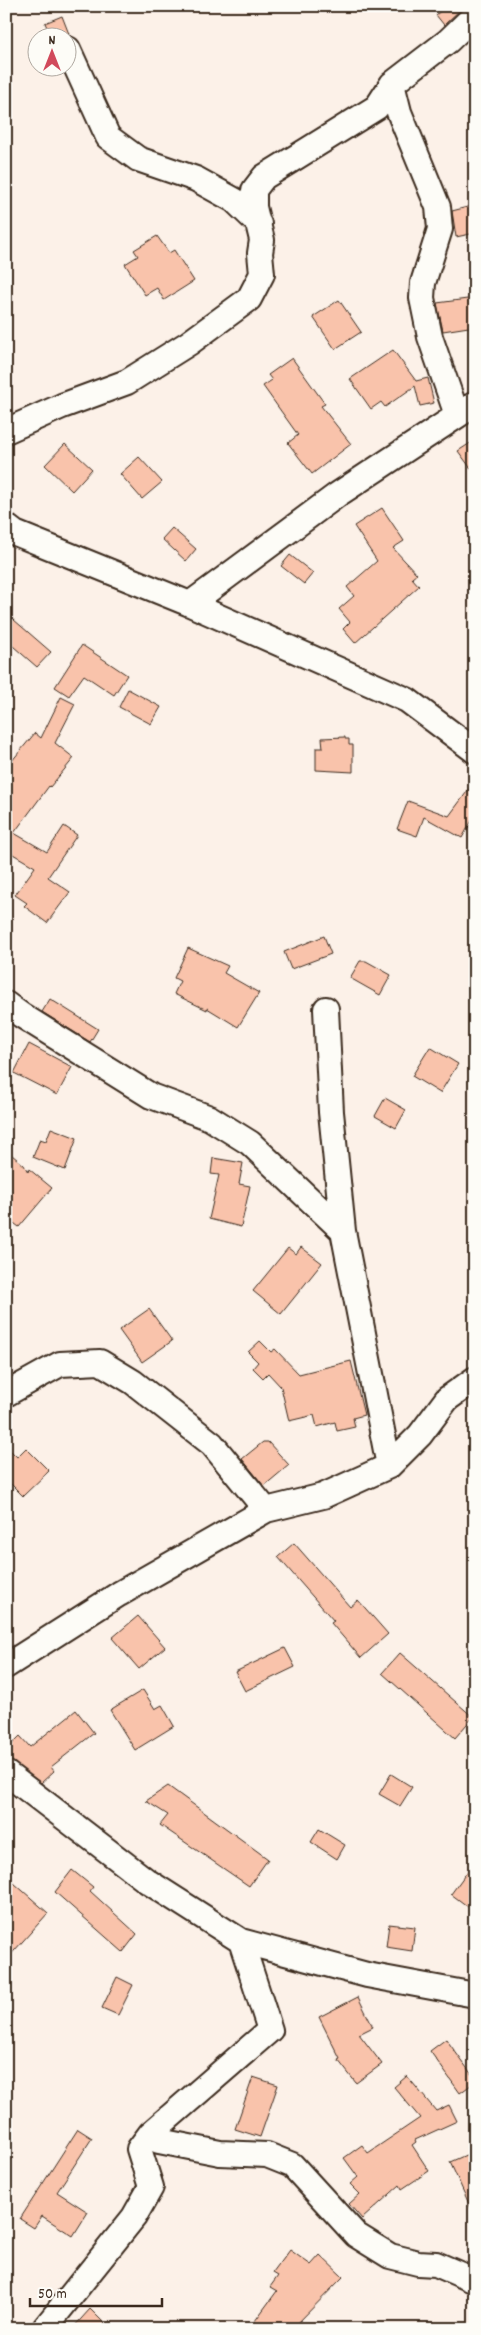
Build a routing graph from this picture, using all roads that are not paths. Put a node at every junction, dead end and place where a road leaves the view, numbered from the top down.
1 (475, 14) edge
2 (78, 71) edge
3 (392, 84) junction
4 (259, 224) junction
5 (466, 409) edge
6 (6, 431) edge
7 (9, 534) edge
8 (190, 604) junction
9 (475, 751) edge
10 (6, 1004) edge
11 (326, 1009) dead end
12 (343, 1231) junction
13 (475, 1378) edge
14 (6, 1394) edge
15 (389, 1466) junction
16 (266, 1510) junction
17 (6, 1666) edge
18 (6, 1774) edge
19 (241, 1941) junction
20 (475, 1995) edge
21 (151, 2133) junction
22 (475, 2281) edge
23 (44, 2329) edge

1 - 3 street
2 - 4 street
3 - 4 street
3 - 5 street
4 - 6 street
5 - 8 street
7 - 8 street
8 - 9 street
10 - 12 street
11 - 12 street
12 - 15 street
13 - 15 street
14 - 16 street
15 - 16 street
16 - 17 street
18 - 19 street
19 - 20 street
19 - 21 street
21 - 22 street
21 - 23 street

